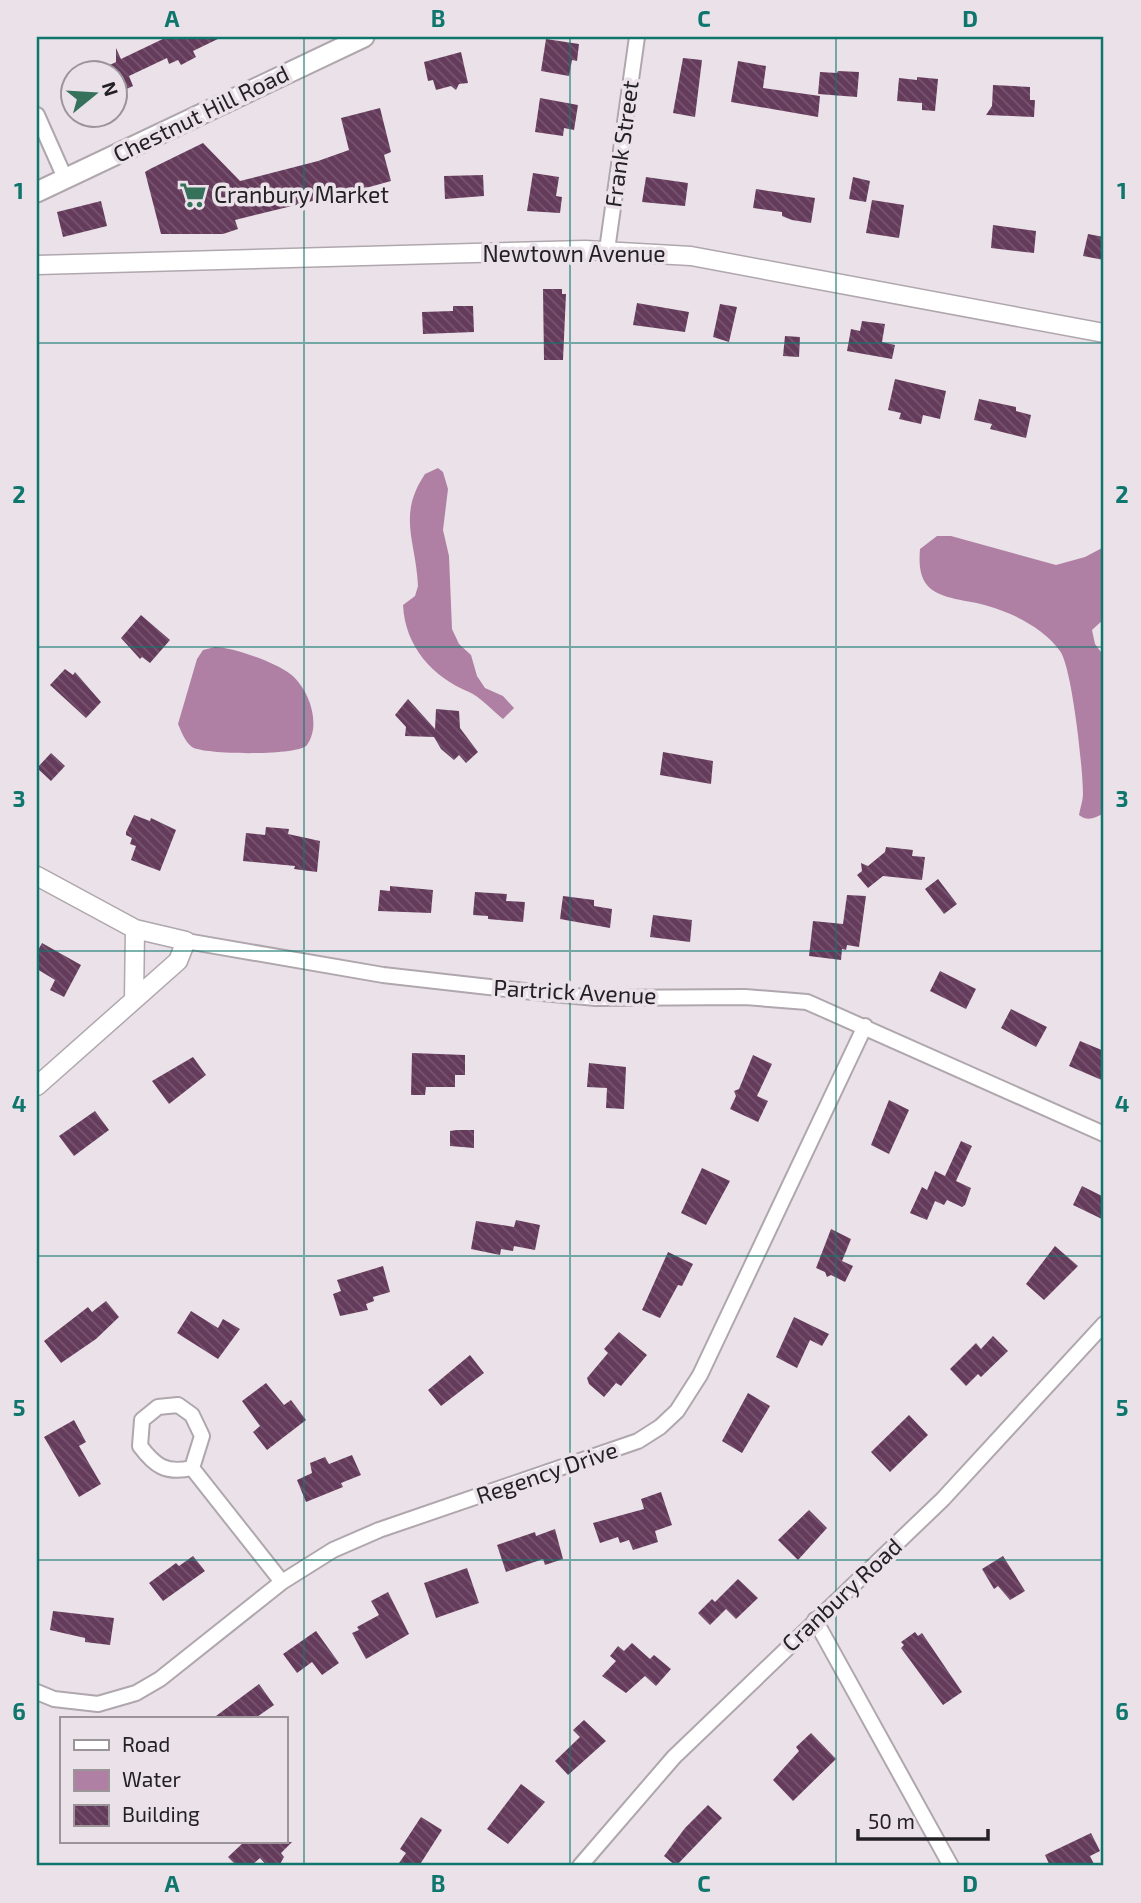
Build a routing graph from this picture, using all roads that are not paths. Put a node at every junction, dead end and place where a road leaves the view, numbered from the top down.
1 (637, 37) edge
2 (355, 39) edge
3 (37, 115) edge
4 (65, 178) junction
5 (37, 192) edge
6 (607, 250) junction
7 (37, 265) edge
8 (1104, 333) edge
9 (37, 876) edge
10 (135, 929) junction
11 (186, 941) junction
12 (134, 1000) junction
13 (865, 1026) junction
14 (37, 1086) edge
15 (1104, 1134) edge
16 (1104, 1324) edge
17 (192, 1468) junction
18 (282, 1582) junction
19 (815, 1620) junction
20 (37, 1692) edge
21 (580, 1866) edge
22 (951, 1866) edge

1 - 6 street, Frank Street
2 - 4 main road, Chestnut Hill Road
3 - 4 street
4 - 5 main road, Chestnut Hill Road
6 - 7 street, Newtown Avenue
6 - 8 street, Newtown Avenue
9 - 10 street, Partrick Avenue
10 - 11 street, Partrick Avenue
10 - 12 street
11 - 12 street
11 - 13 street, Partrick Avenue
12 - 14 street
13 - 15 street, Partrick Avenue
13 - 18 street, Regency Drive
16 - 19 street, Cranbury Road
17 - 17 street
17 - 18 street
18 - 20 street, Regency Drive
19 - 21 street, Cranbury Road
19 - 22 street

